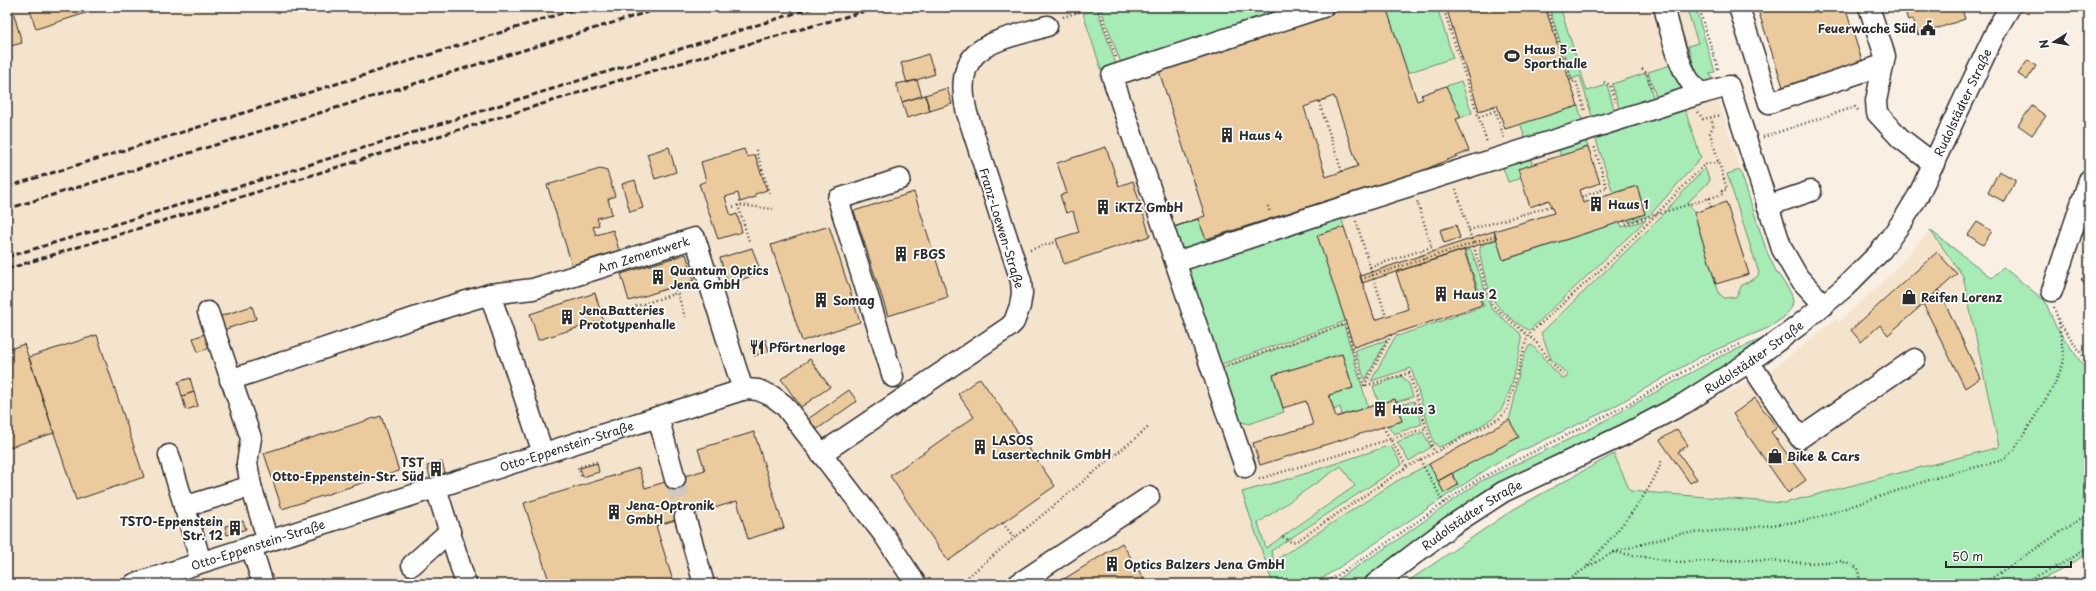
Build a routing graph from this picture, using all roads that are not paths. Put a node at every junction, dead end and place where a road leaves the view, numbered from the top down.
1 (1323, 7) edge
2 (1664, 7) edge
3 (1739, 7) edge
4 (1869, 7) edge
5 (2010, 7) edge
6 (1047, 26) road end
7 (1883, 65) junction
8 (1698, 95) junction
9 (1934, 164) junction
10 (900, 179) dead end
11 (2089, 180) edge
12 (1811, 191) dead end
13 (1766, 206) junction
14 (1176, 262) junction
15 (2052, 291) road end
16 (490, 294) junction
17 (1824, 305) junction
18 (208, 312) dead end
19 (1915, 359) dead end
20 (1749, 362) junction
21 (893, 377) dead end
22 (230, 380) junction
23 (743, 390) junction
24 (658, 417) junction
25 (542, 453) junction
26 (821, 454) junction
27 (168, 455) dead end
28 (1245, 467) road end
29 (675, 478) tunnel mouth
30 (251, 486) junction
31 (436, 488) junction
32 (1149, 497) dead end
33 (184, 507) junction
34 (685, 517) tunnel mouth
35 (450, 531) junction
36 (259, 544) junction
37 (201, 562) junction
38 (412, 565) dead end
39 (134, 584) edge
40 (263, 584) edge
41 (466, 584) edge
42 (704, 584) edge
43 (916, 584) edge
44 (1018, 584) edge
45 (1375, 584) edge

1 - 14 street
2 - 8 street
3 - 7 street
4 - 7 street
5 - 9 street, Rudolstädter Straße
6 - 26 street, Franz-Loewen-Straße
7 - 9 street
8 - 13 street
8 - 14 street
9 - 17 street, Rudolstädter Straße
10 - 21 street
11 - 15 street
12 - 13 street
13 - 17 street
14 - 28 street
16 - 22 street
16 - 23 street, Am Zementwerk
16 - 25 street
17 - 20 street, Rudolstädter Straße
18 - 22 street
19 - 20 street
20 - 45 street, Rudolstädter Straße
22 - 30 street
23 - 24 street, Otto-Eppenstein-Straße
23 - 26 street, Otto-Eppenstein-Straße
24 - 25 street, Otto-Eppenstein-Straße
24 - 29 street
25 - 31 street, Otto-Eppenstein-Straße
26 - 43 street, Otto-Eppenstein-Straße
27 - 33 street
30 - 33 street
30 - 36 street
31 - 35 street
31 - 36 street, Otto-Eppenstein-Straße
32 - 44 street
33 - 37 street
34 - 42 street
35 - 38 street
35 - 41 street
36 - 37 street, Otto-Eppenstein-Straße
36 - 40 street
37 - 39 street, Otto-Eppenstein-Straße

